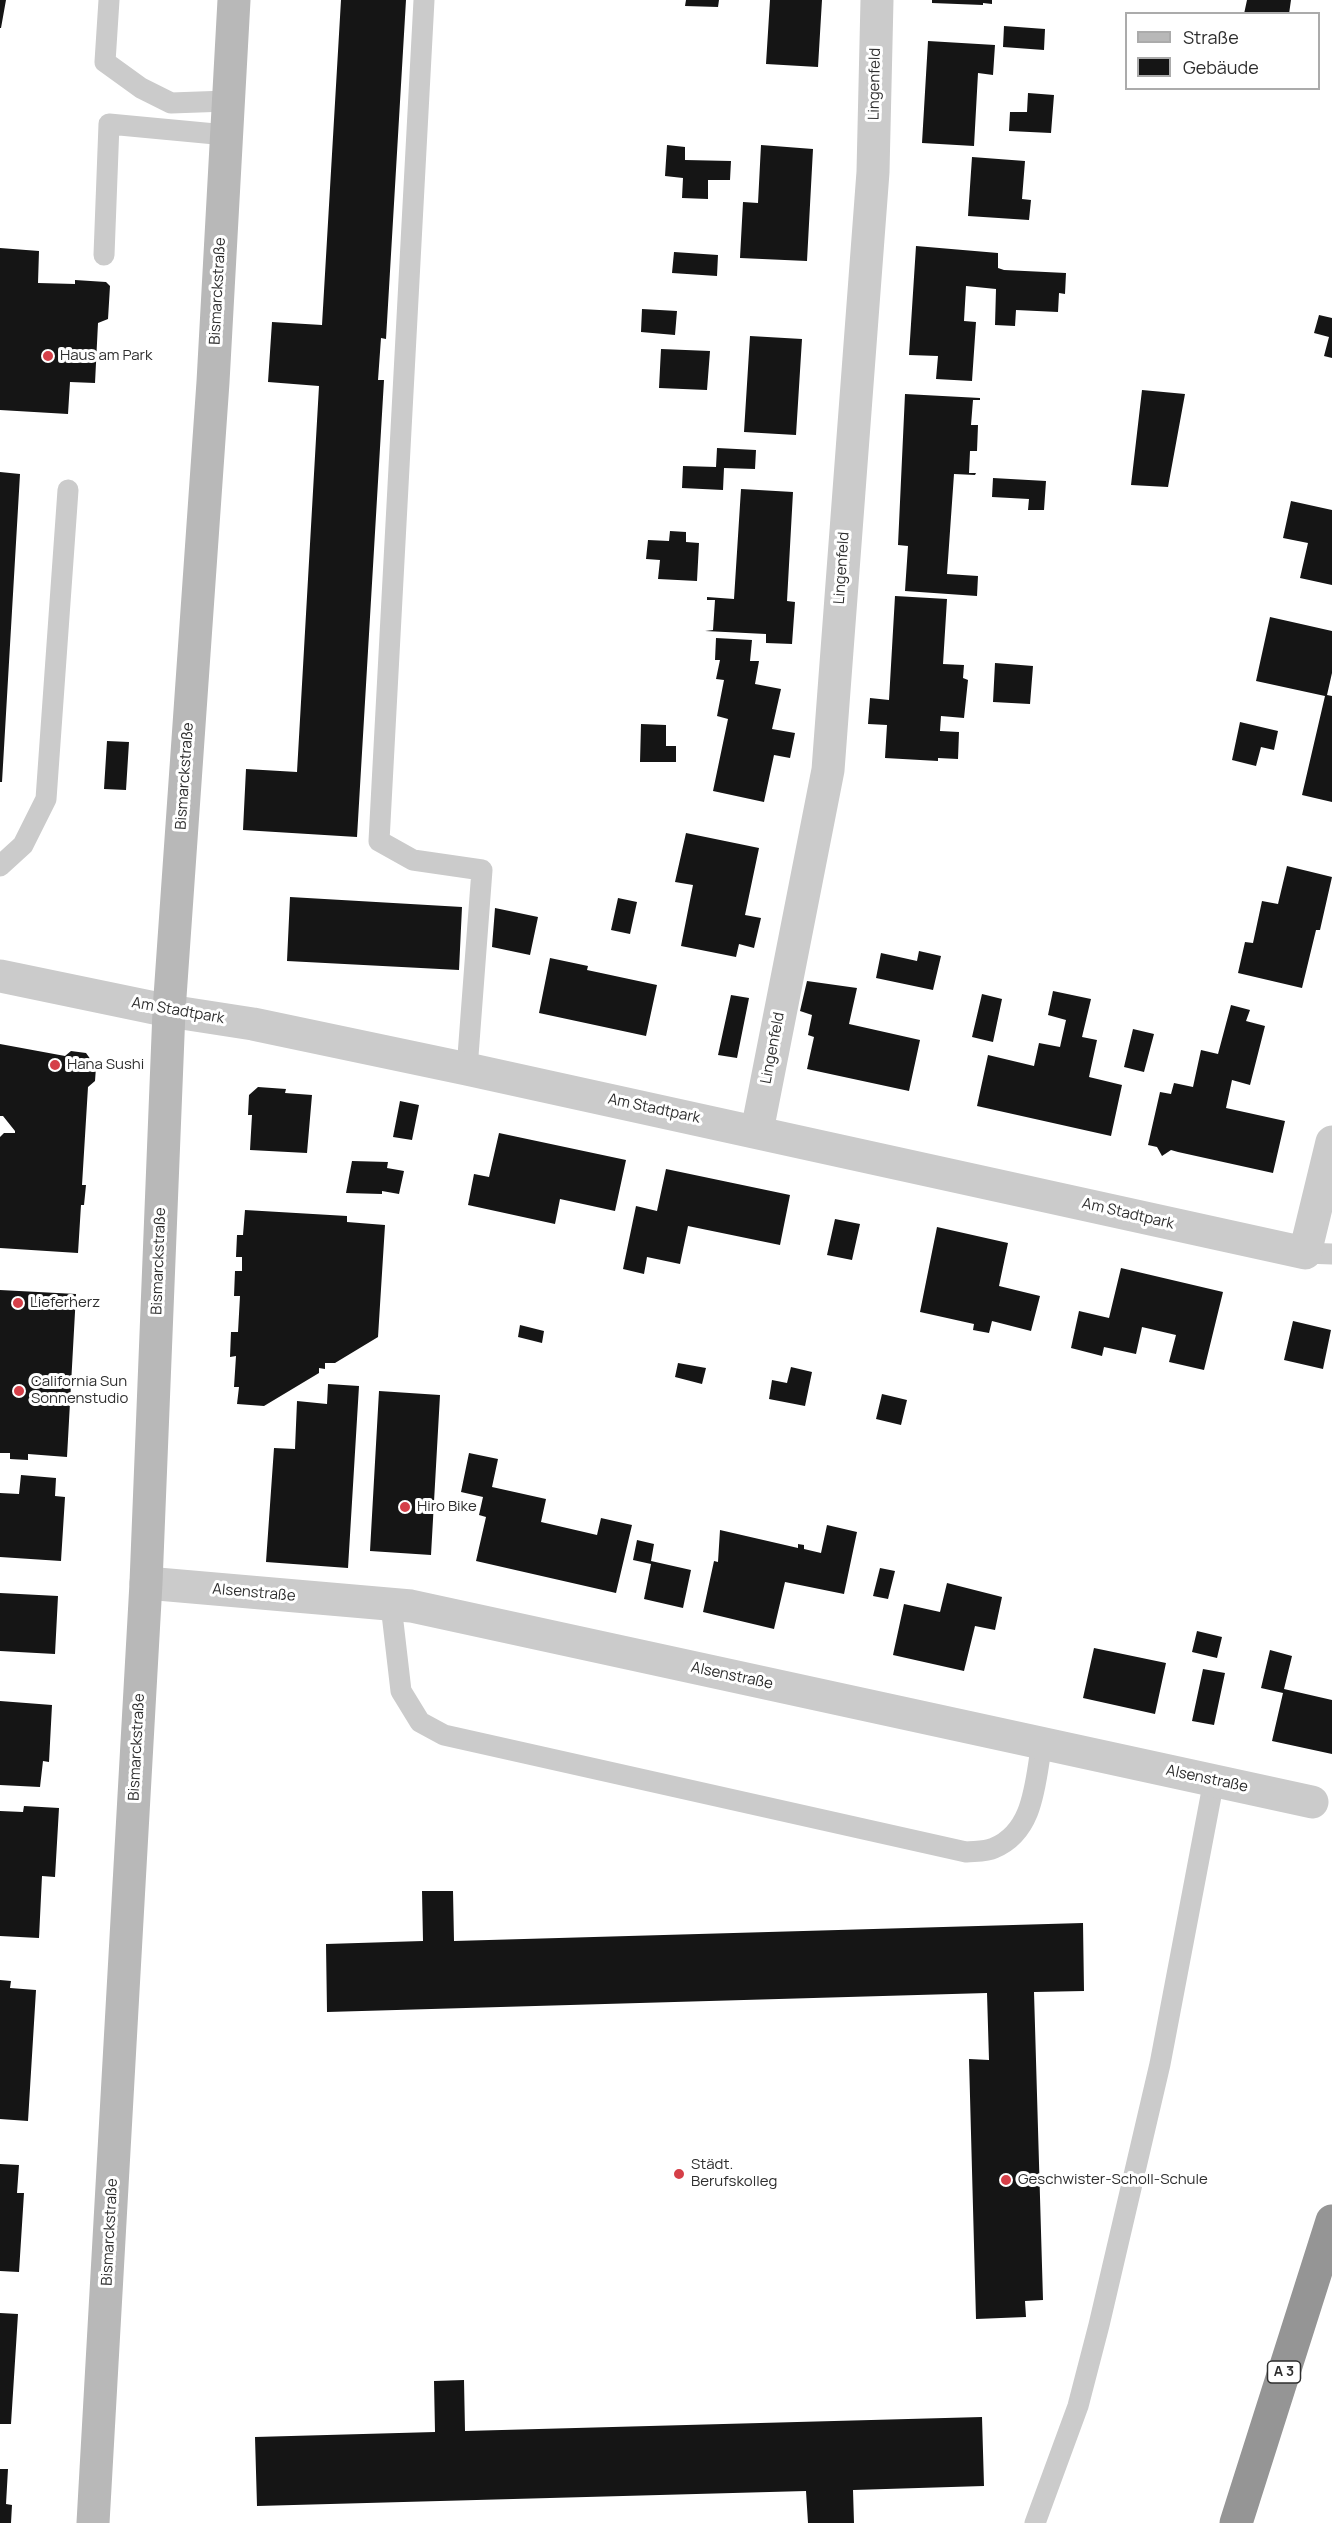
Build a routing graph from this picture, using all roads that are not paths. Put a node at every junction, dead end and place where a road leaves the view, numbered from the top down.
1 (109, 0) edge
2 (234, 0) edge
3 (424, 0) edge
4 (877, 0) edge
5 (227, 101) junction
6 (226, 135) junction
7 (104, 255) dead end
8 (68, 490) dead end
9 (0, 866) edge
10 (0, 976) edge
11 (169, 1011) junction
12 (467, 1069) junction
13 (757, 1131) junction
14 (1332, 1142) edge
15 (1319, 1254) edge
16 (146, 1583) junction
17 (391, 1605) junction
18 (1042, 1743) junction
19 (1214, 1780) junction
20 (1312, 1802) dead end
21 (1332, 2221) edge
22 (93, 2523) edge
23 (1035, 2523) edge
24 (1236, 2523) edge

1 - 5 lane
2 - 5 main road, Bismarckstraße
3 - 12 lane
4 - 13 street, Lingenfeld
5 - 6 main road, Bismarckstraße
6 - 7 lane
6 - 11 main road, Bismarckstraße
8 - 9 lane
10 - 11 street, Am Stadtpark
11 - 12 street, Am Stadtpark
11 - 16 main road, Bismarckstraße
12 - 13 street, Am Stadtpark
13 - 15 street, Am Stadtpark
14 - 15 street
16 - 17 street, Alsenstraße
16 - 22 main road, Bismarckstraße
17 - 18 street, Alsenstraße
17 - 18 lane
18 - 19 street, Alsenstraße
19 - 20 street, Alsenstraße
19 - 23 lane
21 - 24 highway, A 3

